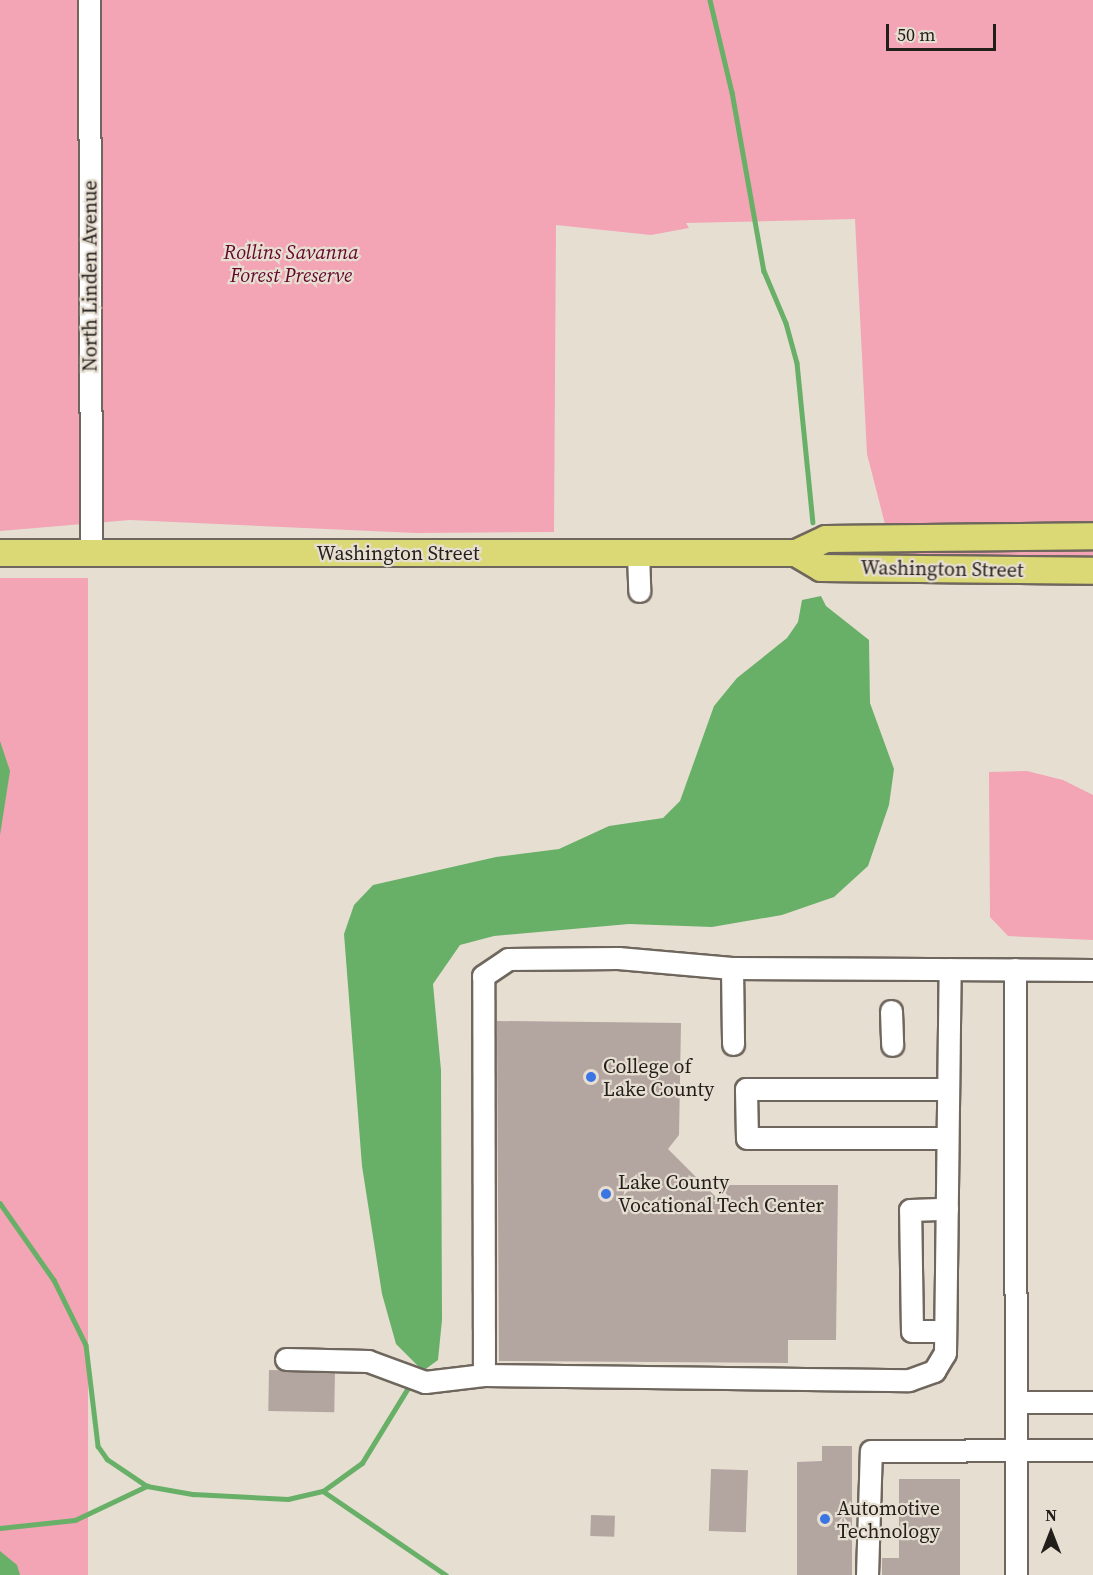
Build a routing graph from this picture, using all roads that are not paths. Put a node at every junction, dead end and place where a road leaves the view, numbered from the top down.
1 (89, 0) edge
2 (1093, 536) edge
3 (91, 552) junction
4 (0, 553) edge
5 (638, 553) junction
6 (796, 553) junction
7 (1093, 570) edge
8 (639, 591) dead end
9 (732, 968) junction
10 (950, 969) junction
11 (1015, 969) junction
12 (1093, 970) edge
13 (891, 1011) dead end
14 (733, 1044) dead end
15 (892, 1045) dead end
16 (948, 1089) junction
17 (947, 1138) junction
18 (946, 1209) junction
19 (945, 1331) junction
20 (286, 1359) dead end
21 (484, 1375) junction
22 (1016, 1402) junction
23 (1093, 1402) edge
24 (1017, 1450) junction
25 (1093, 1450) edge
26 (867, 1575) edge
27 (1016, 1575) edge

1 - 3 street, North Linden Avenue
2 - 6 main road, Washington Street
3 - 4 main road, Washington Street
3 - 5 main road, Washington Street
5 - 6 main road, Washington Street
5 - 8 street
6 - 7 main road, Washington Street
9 - 10 street
9 - 14 street
9 - 21 street
10 - 11 street
10 - 16 street
11 - 12 street
11 - 22 street
13 - 15 street
16 - 17 street
16 - 17 street
17 - 18 street
18 - 19 street
18 - 19 street
19 - 21 street
20 - 21 street
22 - 23 street
22 - 24 street
24 - 25 street
24 - 26 street
24 - 27 street

